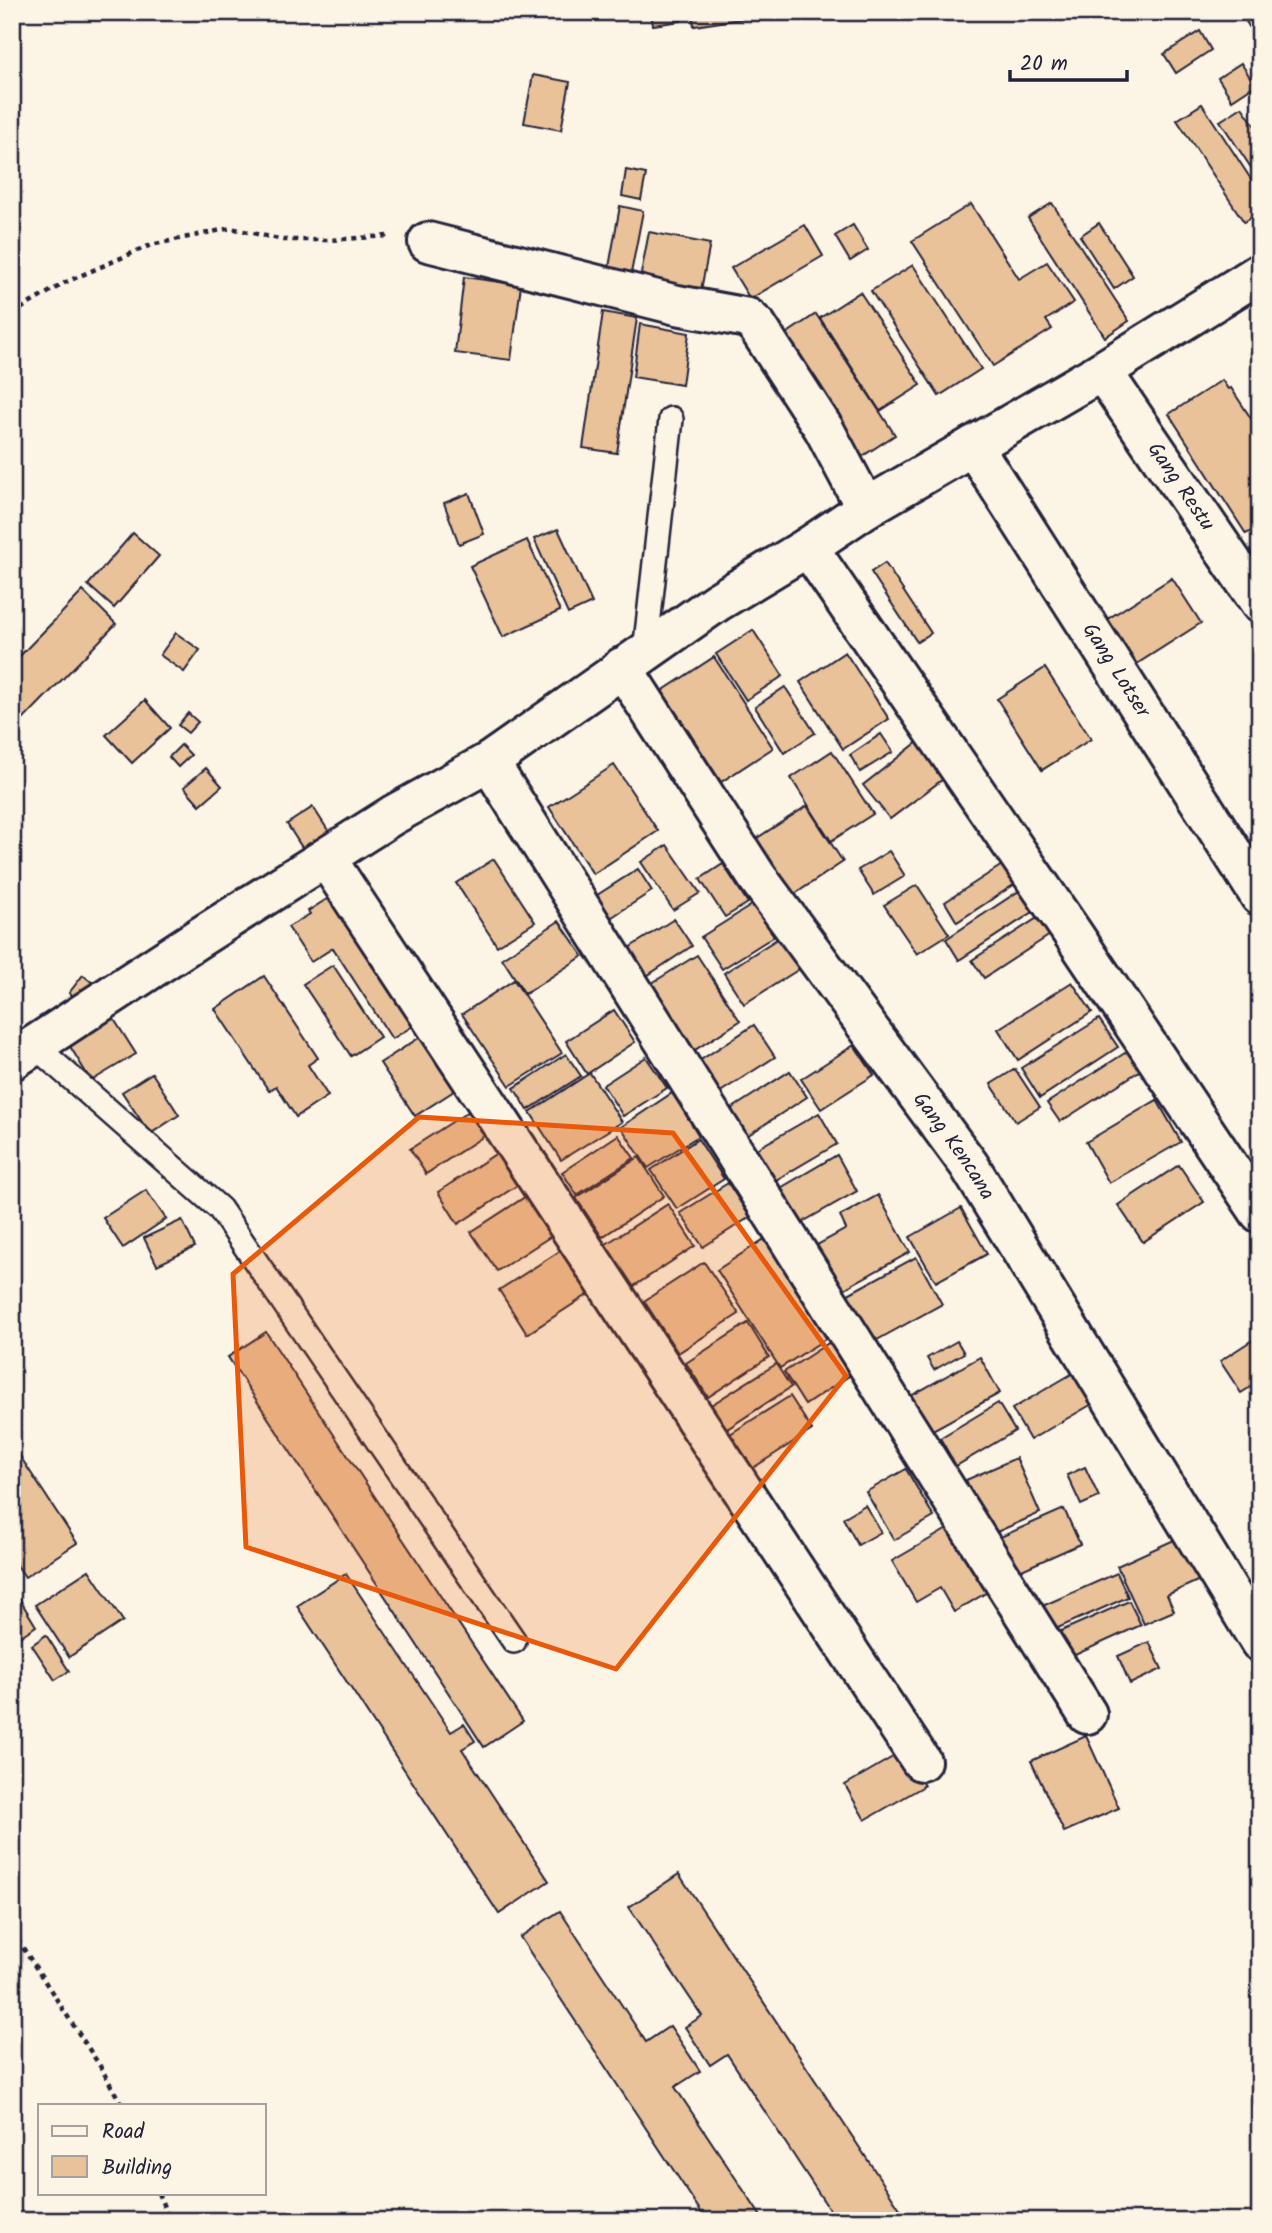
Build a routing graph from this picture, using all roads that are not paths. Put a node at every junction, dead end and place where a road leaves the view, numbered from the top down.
1 (428, 242) road end
2 (1260, 273) edge
3 (1102, 371) junction
4 (671, 419) dead end
5 (973, 446) junction
6 (866, 508) junction
7 (808, 547) junction
8 (1260, 603) edge
9 (634, 659) junction
10 (489, 762) junction
11 (326, 858) junction
12 (1260, 896) edge
13 (24, 1053) edge
14 (1260, 1213) edge
15 (514, 1641) dead end
16 (1260, 1642) edge
17 (1087, 1714) dead end
18 (921, 1761) dead end

1 - 6 street
2 - 3 street
3 - 5 street
3 - 8 street, Gang Restu
4 - 9 lane
5 - 6 street
5 - 12 street, Gang Lotser
6 - 7 street
7 - 9 street
7 - 14 street
9 - 10 street
9 - 16 street, Gang Kencana
10 - 11 street
10 - 17 street
11 - 13 street
11 - 18 street
13 - 15 lane

